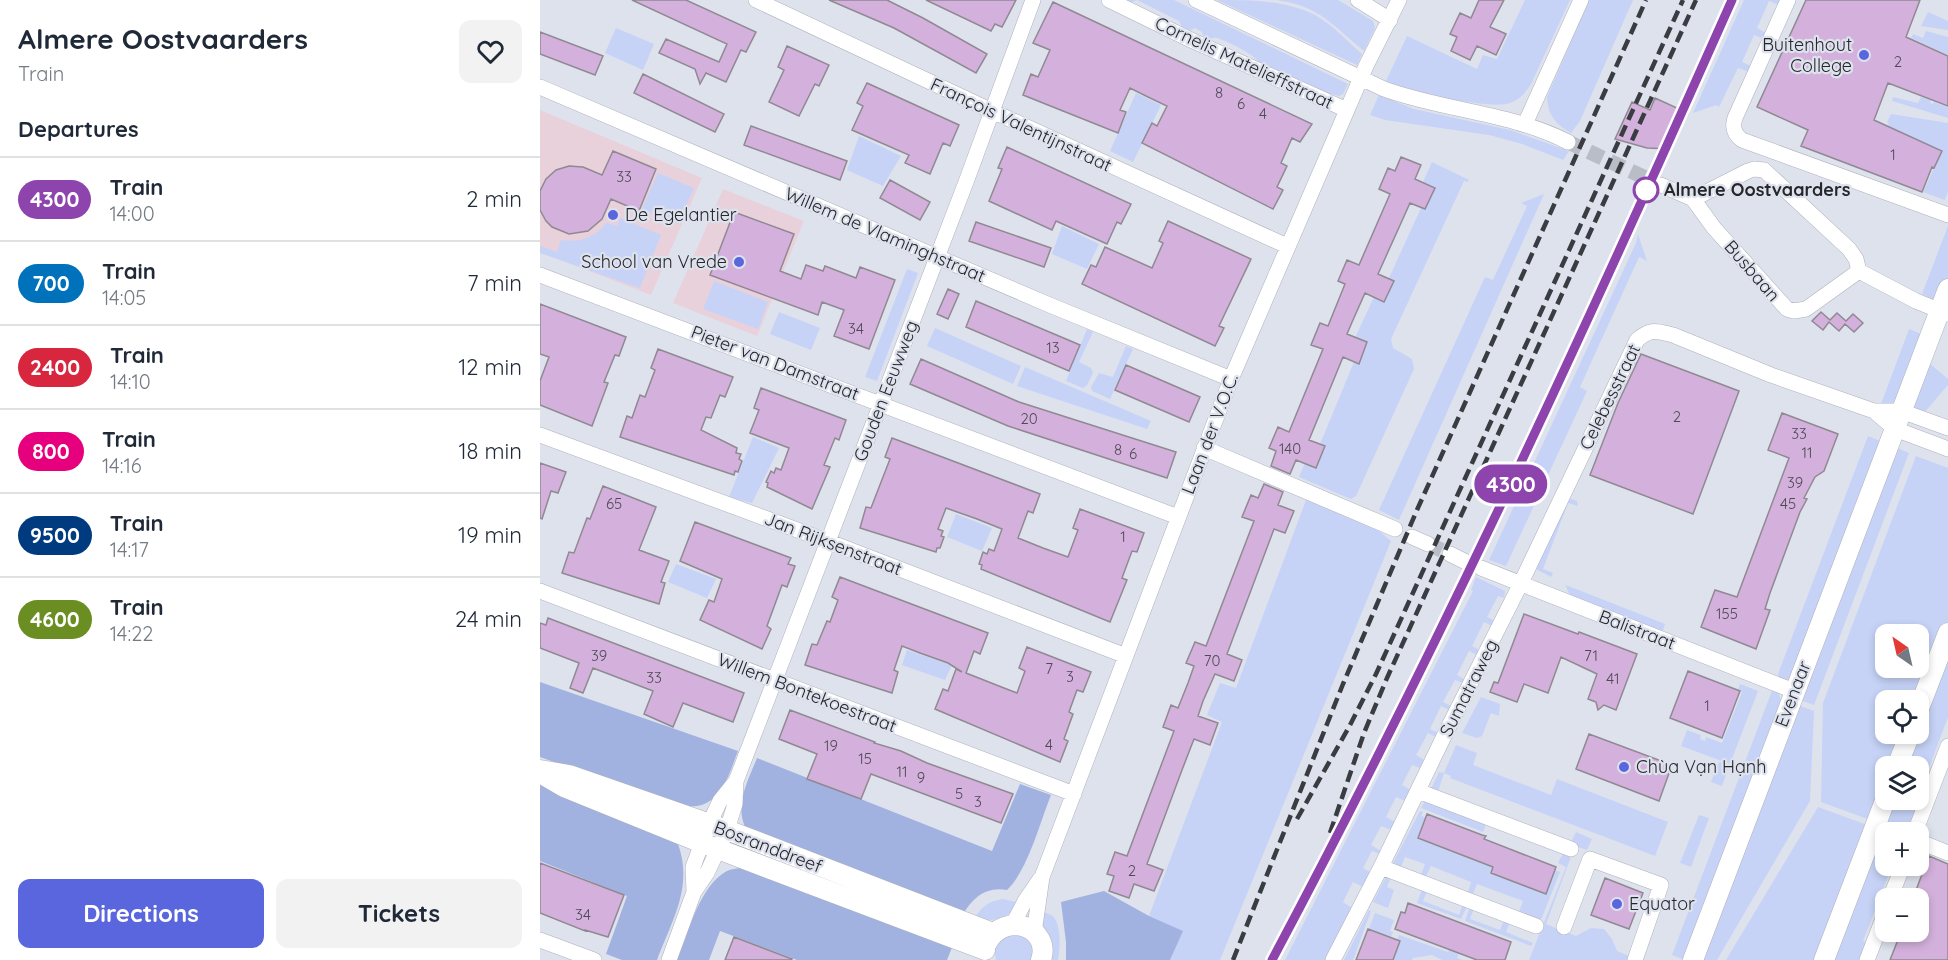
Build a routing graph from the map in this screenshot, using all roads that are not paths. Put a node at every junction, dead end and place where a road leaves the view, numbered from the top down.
1 (756, 0) edge
2 (1033, 0) edge
3 (1109, 0) edge
4 (1196, 0) edge
5 (1358, 0) edge
6 (1399, 0) edge
7 (1581, 0) edge
8 (1788, 0) edge
9 (1390, 20) junction
10 (1361, 78) junction
11 (540, 87) edge
12 (1347, 110) junction
13 (992, 111) junction
14 (1525, 124) junction
15 (1568, 142) tunnel mouth
16 (1662, 185) tunnel mouth
17 (1693, 199) junction
18 (1948, 215) edge
19 (1287, 246) junction
20 (936, 257) junction
21 (540, 264) edge
22 (1859, 271) junction
23 (544, 276) edge
24 (1948, 289) edge
25 (1944, 313) edge
26 (1231, 379) junction
27 (881, 404) junction
28 (1898, 420) junction
29 (1948, 428) edge
30 (540, 435) edge
31 (1204, 448) junction
32 (1948, 448) edge
33 (1178, 517) junction
34 (1395, 529) dead end
35 (1412, 537) dead end
36 (828, 541) junction
37 (1428, 544) tunnel mouth
38 (1450, 554) tunnel mouth
39 (1466, 562) dead end
40 (1481, 568) dead end
41 (1521, 585) junction
42 (540, 591) edge
43 (1948, 633) edge
44 (1125, 656) junction
45 (775, 680) junction
46 (1926, 690) edge
47 (1794, 691) junction
48 (1948, 746) edge
49 (540, 771) edge
50 (1418, 791) junction
51 (1074, 794) junction
52 (1881, 810) edge
53 (1919, 822) edge
54 (718, 827) junction
55 (1929, 845) edge
56 (710, 846) junction
57 (1571, 849) dead end
58 (1948, 853) edge
59 (1381, 867) junction
60 (1042, 877) junction
61 (1013, 924) junction
62 (1536, 926) dead end
63 (1564, 927) dead end
64 (1034, 933) junction
65 (1875, 939) edge
66 (540, 940) edge
67 (988, 948) edge
68 (594, 960) edge
69 (669, 960) edge
70 (1041, 960) edge
71 (1333, 960) edge
72 (1635, 960) edge
73 (1694, 960) edge
74 (1824, 960) edge
75 (1867, 960) edge

1 - 13 street, François Valentijnstraat
2 - 13 street, Gouden Eeuwweg
3 - 12 street, Cornelis Matelieffstraat
4 - 10 street
5 - 9 street
6 - 9 street, Laan der V.O.C.
7 - 14 street
8 - 18 street
9 - 10 street, Laan der V.O.C.
10 - 12 street, Laan der V.O.C.
10 - 14 street
11 - 20 street, Willem de Vlaminghstraat
12 - 19 street, Laan der V.O.C.
13 - 19 street, François Valentijnstraat
13 - 20 street, Gouden Eeuwweg
14 - 15 street
16 - 17 street, Busbaan
17 - 22 street
17 - 22 street, Busbaan
19 - 26 street, Laan der V.O.C.
20 - 26 street, Willem de Vlaminghstraat
20 - 27 street, Gouden Eeuwweg
21 - 23 street
22 - 25 street
23 - 27 street, Pieter van Damstraat
24 - 25 main road, Evenaar
25 - 28 main road, Evenaar
26 - 31 street, Laan der V.O.C.
27 - 33 street, Pieter van Damstraat
27 - 36 street, Gouden Eeuwweg
28 - 29 street
28 - 32 street
28 - 41 street, Celebesstraat
28 - 47 main road, Evenaar
30 - 36 street, Jan Rijksenstraat
31 - 33 street, Laan der V.O.C.
31 - 34 street
33 - 44 street, Laan der V.O.C.
35 - 37 street
36 - 44 street, Jan Rijksenstraat
36 - 45 street, Gouden Eeuwweg
38 - 39 street
40 - 41 street, Balistraat
41 - 47 street, Balistraat
41 - 50 street, Sumatraweg
42 - 45 street, Willem Bontekoestraat
43 - 46 main road
44 - 51 street, Laan der V.O.C.
45 - 51 street, Willem Bontekoestraat
45 - 54 street, Gouden Eeuwweg
47 - 73 main road, Evenaar
48 - 53 street
49 - 54 main road, Bosranddreef
49 - 56 main road, Bosranddreef
50 - 57 street
50 - 59 street, Sumatraweg
51 - 60 street, Laan der V.O.C.
52 - 74 main road
54 - 56 street, Gouden Eeuwweg
54 - 67 main road, Bosranddreef
55 - 58 street
56 - 67 main road, Bosranddreef
56 - 69 street, Gouden Eeuwweg
59 - 62 street
59 - 71 street, Sumatraweg
60 - 61 street, Laan der V.O.C.
60 - 64 street, Laan der V.O.C.
61 - 64 main road
61 - 67 main road
63 - 72 street
64 - 70 main road
65 - 75 street
66 - 68 street

